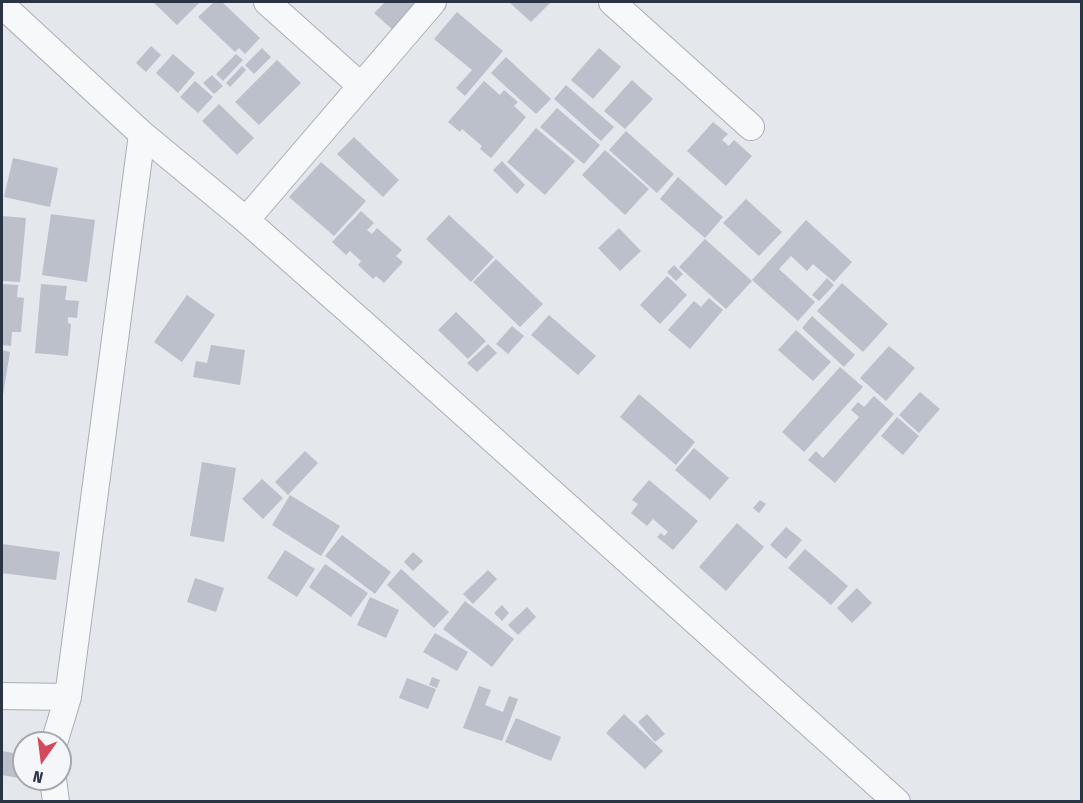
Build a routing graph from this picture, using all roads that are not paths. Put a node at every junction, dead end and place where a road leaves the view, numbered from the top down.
1 (267, 2) edge
2 (433, 2) edge
3 (612, 2) edge
4 (2, 5) edge
5 (361, 86) junction
6 (751, 127) dead end
7 (142, 134) junction
8 (246, 220) junction
9 (2, 696) edge
10 (68, 697) junction
11 (58, 731) edge
12 (897, 801) edge

1 - 5 street
2 - 5 street
3 - 6 street
4 - 7 street
5 - 8 street
7 - 8 street
7 - 10 street
8 - 12 street
9 - 10 street
10 - 11 street

